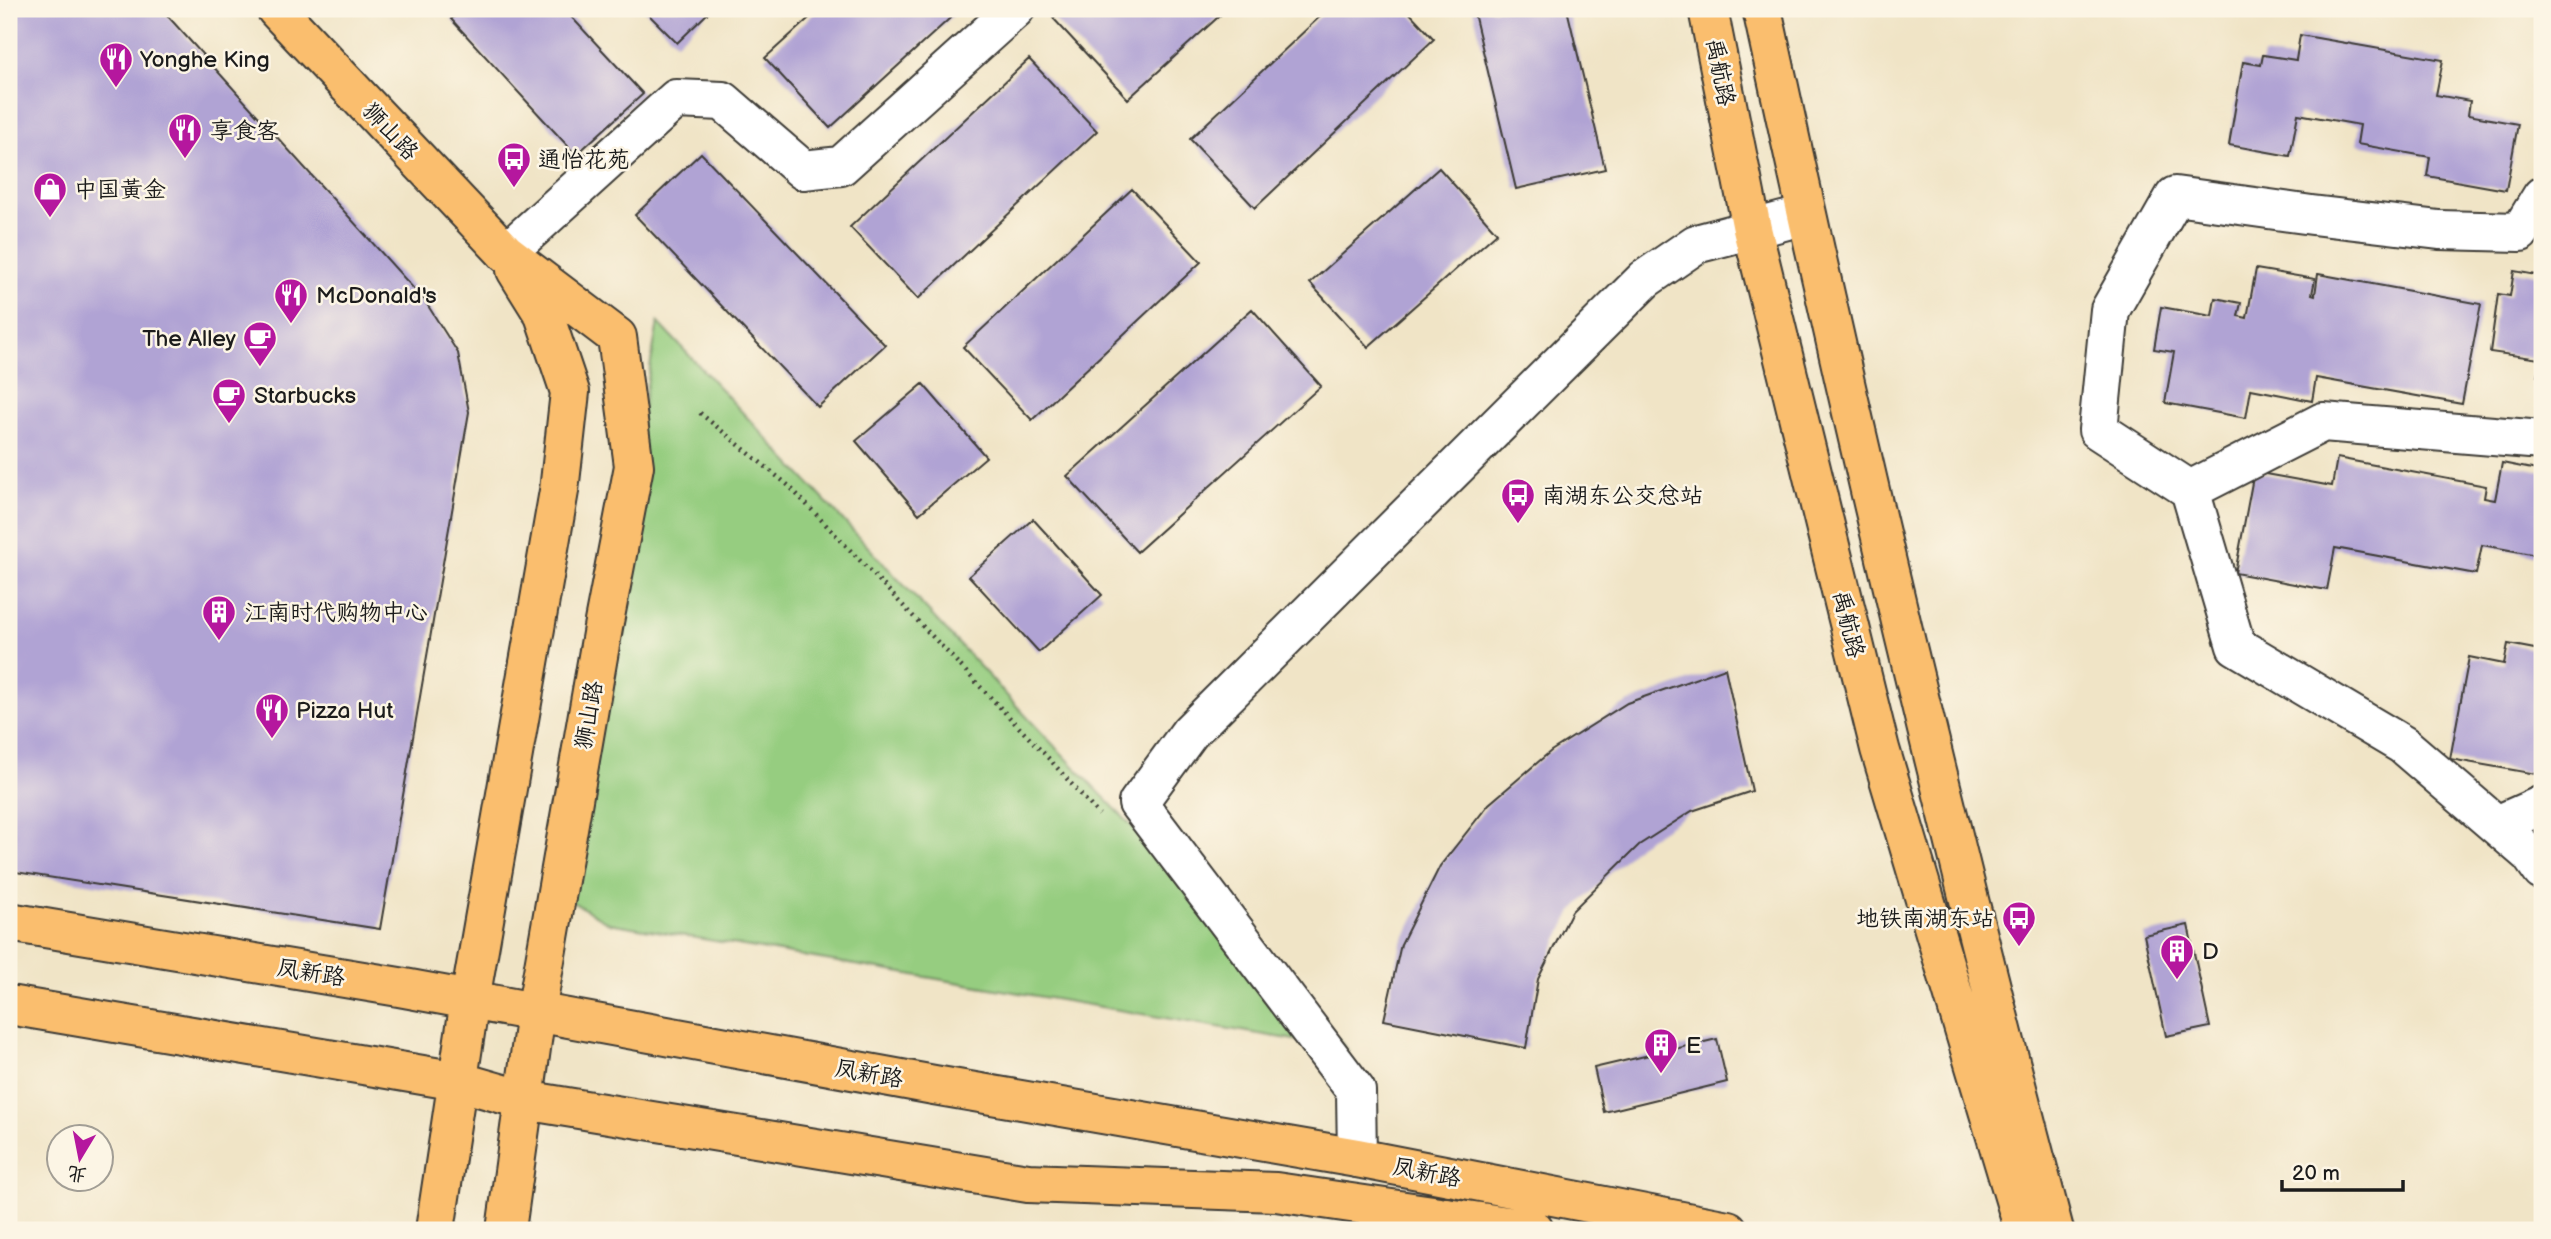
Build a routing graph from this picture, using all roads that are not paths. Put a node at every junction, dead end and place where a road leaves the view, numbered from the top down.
1 (276, 9) edge
2 (1015, 9) edge
3 (1708, 9) edge
4 (1762, 9) edge
5 (2542, 196) edge
6 (1806, 215) junction
7 (1752, 229) junction
8 (506, 253) junction
9 (2542, 440) edge
10 (2190, 490) junction
11 (2542, 805) edge
12 (2497, 825) junction
13 (2542, 871) edge
14 (9, 922) edge
15 (470, 1000) junction
16 (9, 1005) edge
17 (536, 1012) junction
18 (458, 1081) junction
19 (524, 1101) junction
20 (1357, 1158) junction
21 (435, 1230) edge
22 (506, 1230) edge
23 (1534, 1230) edge
24 (1728, 1230) edge
25 (2024, 1230) edge
26 (2054, 1230) edge

1 - 8 main road, 狮山路
2 - 8 street
3 - 7 main road, 禹航路
4 - 6 main road
5 - 10 street
6 - 7 street
6 - 26 main road
7 - 20 street
7 - 25 main road, 禹航路
8 - 15 main road, 狮山路
8 - 17 main road, 狮山路
9 - 10 street
10 - 12 street
11 - 12 street
12 - 13 street
14 - 15 main road, 凤新路
15 - 17 main road, 凤新路
15 - 18 main road, 狮山路
16 - 18 main road, 凤新路
17 - 19 main road, 狮山路
17 - 20 main road, 凤新路
18 - 19 main road, 凤新路
18 - 21 main road, 狮山路
19 - 22 main road, 狮山路
19 - 23 main road, 凤新路
20 - 24 main road, 凤新路

